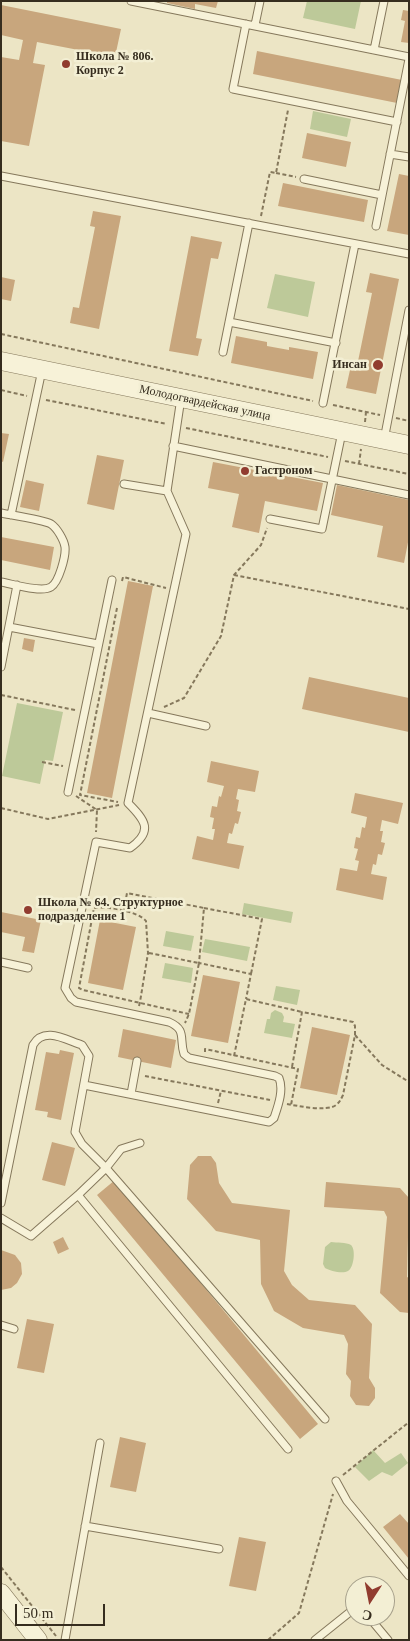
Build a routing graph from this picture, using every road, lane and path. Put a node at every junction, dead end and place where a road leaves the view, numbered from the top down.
1 (131, 1) edge
2 (260, 1) edge
3 (384, 1) edge
4 (246, 24) junction
5 (255, 26) junction
6 (374, 50) junction
7 (409, 58) edge
8 (290, 100) junction
9 (396, 122) junction
10 (390, 154) junction
11 (409, 157) edge
12 (276, 173) junction
13 (1, 176) edge
14 (304, 179) joint
15 (382, 195) junction
16 (249, 223) junction
17 (259, 225) junction
18 (376, 226) dead end
19 (354, 244) junction
20 (409, 254) edge
21 (409, 310) edge
22 (229, 322) junction
23 (1, 334) edge
24 (336, 343) junction
25 (223, 352) dead end
26 (1, 361) edge
27 (42, 370) junction
28 (1, 390) edge
29 (36, 398) junction
30 (181, 398) junction
31 (323, 403) junction
32 (388, 417) junction
33 (409, 421) edge
34 (176, 426) junction
35 (342, 431) junction
36 (384, 440) junction
37 (409, 445) edge
38 (173, 446) junction
39 (336, 459) junction
40 (409, 474) edge
41 (332, 479) junction
42 (124, 484) dead end
43 (167, 491) junction
44 (409, 495) edge
45 (1, 513) edge
46 (11, 515) junction
47 (270, 518) joint
48 (234, 575) junction
49 (112, 580) dead end
50 (1, 582) edge
51 (17, 585) junction
52 (121, 587) dead end
53 (173, 590) junction
54 (118, 606) dead end
55 (409, 609) edge
56 (9, 626) junction
57 (98, 644) junction
58 (1, 667) edge
59 (1, 696) edge
60 (84, 712) junction
61 (148, 713) junction
62 (206, 726) dead end
63 (42, 762) dead end
64 (73, 768) junction
65 (68, 792) joint
66 (128, 803) junction
67 (1, 808) edge
68 (98, 810) junction
69 (96, 842) junction
70 (204, 908) junction
71 (124, 911) junction
72 (148, 953) junction
73 (1, 962) edge
74 (199, 963) junction
75 (28, 968) dead end
76 (251, 974) junction
77 (246, 999) junction
78 (140, 1002) junction
79 (302, 1012) junction
80 (190, 1014) junction
81 (186, 1022) dead end
82 (355, 1035) junction
83 (205, 1049) dead end
84 (234, 1055) junction
85 (137, 1062) dead end
86 (292, 1067) junction
87 (232, 1068) junction
88 (135, 1074) junction
89 (409, 1082) edge
90 (84, 1085) junction
91 (221, 1091) junction
92 (131, 1094) junction
93 (278, 1102) junction
94 (291, 1105) junction
95 (217, 1111) junction
96 (140, 1144) dead end
97 (106, 1168) junction
98 (78, 1195) junction
99 (1, 1203) edge
100 (1, 1218) edge
101 (1, 1325) edge
102 (14, 1329) dead end
103 (325, 1419) dead end
104 (409, 1422) edge
105 (100, 1443) dead end
106 (288, 1448) dead end
107 (336, 1481) junction
108 (85, 1526) junction
109 (219, 1549) dead end
110 (1, 1567) edge
111 (409, 1576) edge
112 (1, 1593) edge
113 (345, 1616) edge
114 (376, 1626) edge
115 (38, 1640) edge
116 (59, 1640) edge
117 (65, 1640) edge
118 (268, 1640) edge
119 (315, 1640) edge
120 (388, 1640) edge

1 - 4 lane
2 - 5 lane
3 - 6 lane
4 - 5 lane
4 - 8 lane
5 - 6 lane
6 - 7 lane
7 - 9 lane
8 - 9 lane
8 - 12 path
9 - 10 lane
10 - 11 lane
10 - 15 lane
12 - 14 path
12 - 17 path
13 - 16 lane
14 - 15 lane
15 - 18 lane
16 - 17 lane
16 - 22 lane
17 - 19 lane
19 - 20 lane
19 - 24 lane
21 - 32 lane
22 - 24 lane
22 - 25 lane
23 - 31 path
24 - 31 lane
26 - 27 street, Молодогвардейская улица
27 - 29 lane
27 - 30 street, Молодогвардейская улица
28 - 29 path
29 - 34 path
29 - 46 lane
30 - 34 lane
30 - 35 street, Молодогвардейская улица
31 - 32 path
32 - 33 path
32 - 36 lane
34 - 38 lane
34 - 39 path
35 - 36 street, Молодогвардейская улица
35 - 39 lane
36 - 37 street, Молодогвардейская улица
38 - 41 lane
38 - 43 lane
39 - 40 path
39 - 41 lane
41 - 44 lane
41 - 47 lane
42 - 43 lane
43 - 53 lane
45 - 46 lane
46 - 51 lane
47 - 48 path
48 - 55 path
48 - 61 path
49 - 57 lane
50 - 51 lane
51 - 56 lane
52 - 53 path
53 - 61 lane
54 - 66 path
56 - 57 lane
56 - 58 lane
57 - 60 lane
59 - 60 path
60 - 64 lane
61 - 62 lane
61 - 66 lane
63 - 64 path
64 - 65 lane
65 - 68 path
66 - 68 path
66 - 69 lane
67 - 68 path
68 - 69 path
69 - 87 lane
70 - 71 path
70 - 74 path
70 - 76 path
71 - 72 path
71 - 78 path
72 - 74 path
72 - 78 path
73 - 75 lane
74 - 76 path
74 - 80 path
76 - 77 path
77 - 79 path
77 - 84 path
78 - 80 path
79 - 82 path
79 - 86 path
80 - 81 path
82 - 89 path
82 - 94 path
83 - 84 path
84 - 86 path
84 - 87 path
85 - 88 lane
86 - 94 path
87 - 93 lane
88 - 91 path
88 - 92 lane
90 - 92 lane
90 - 97 lane
90 - 99 lane
91 - 93 path
91 - 95 path
92 - 95 lane
93 - 94 path
93 - 95 lane
96 - 97 lane
97 - 98 lane
97 - 103 lane
98 - 100 lane
98 - 106 lane
101 - 102 lane
104 - 107 path
105 - 108 lane
107 - 111 lane
107 - 118 path
108 - 109 lane
108 - 117 lane
110 - 116 path
112 - 115 street
113 - 119 lane
114 - 120 lane

